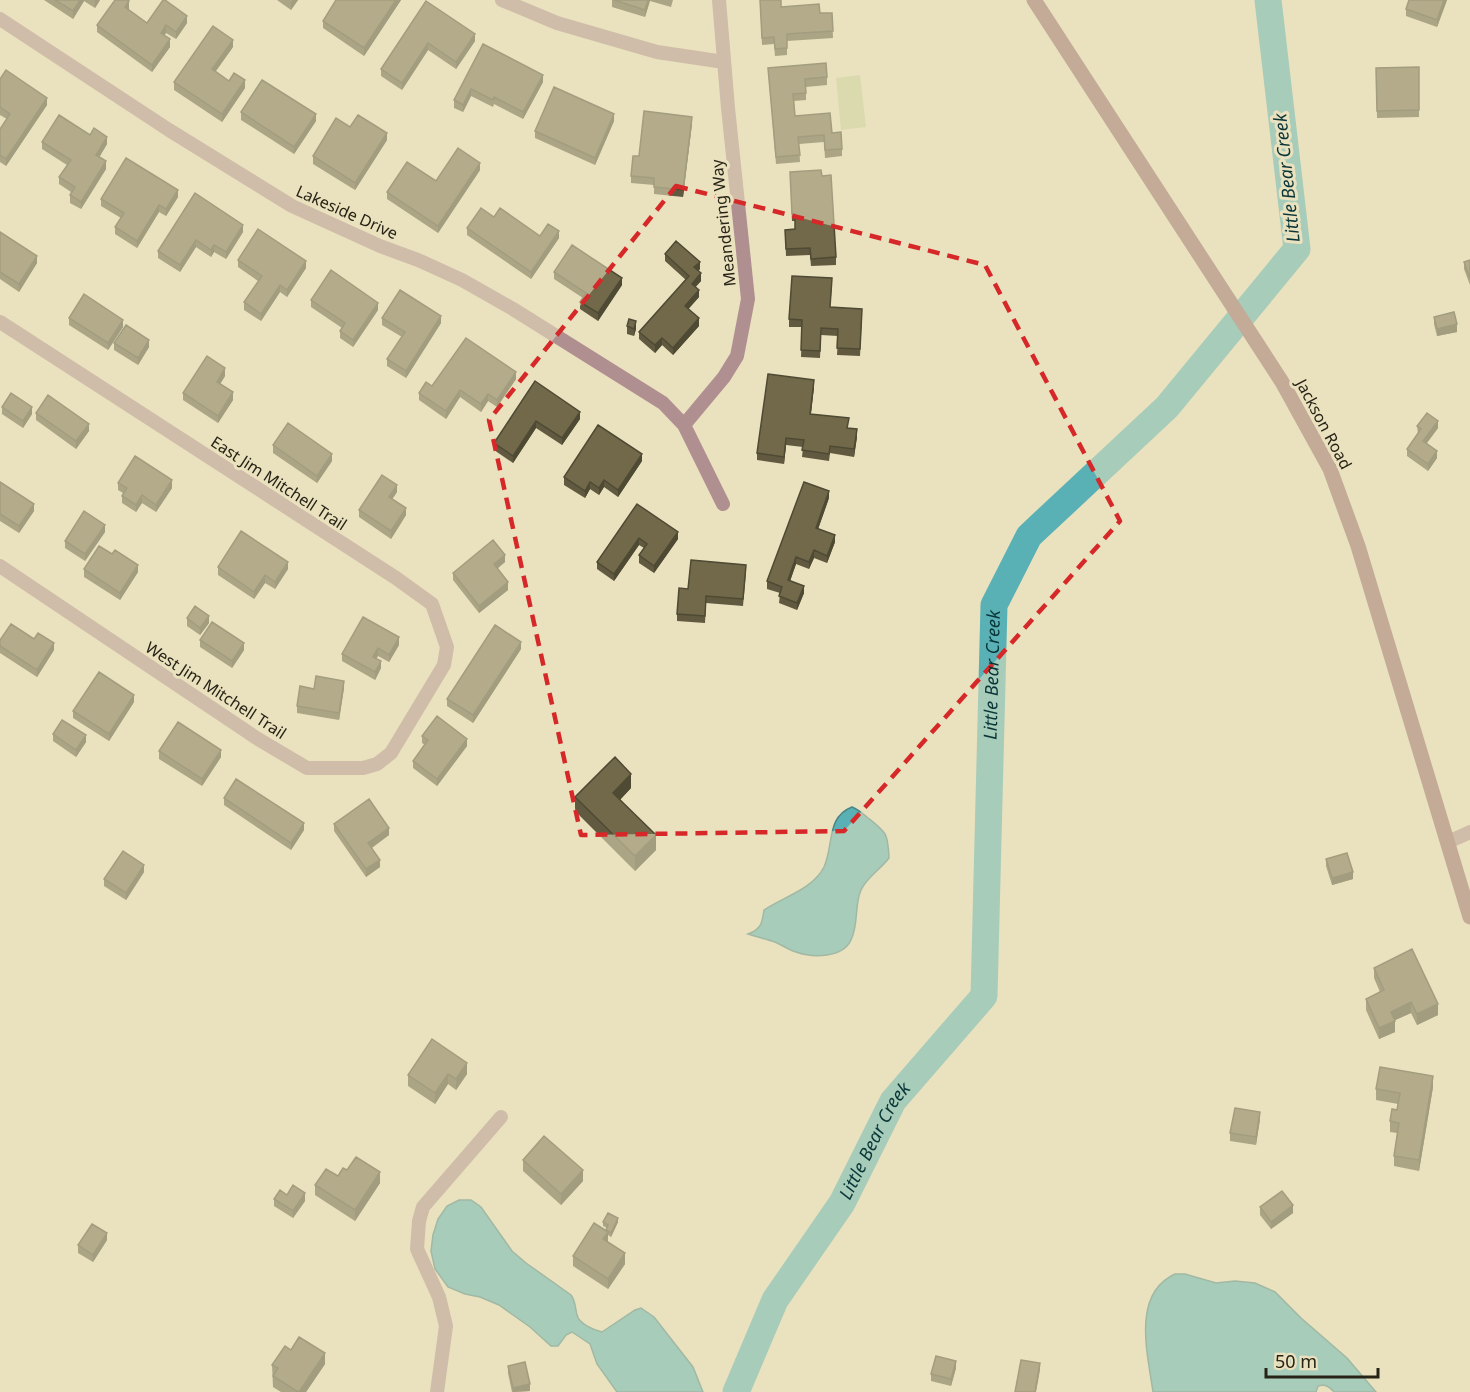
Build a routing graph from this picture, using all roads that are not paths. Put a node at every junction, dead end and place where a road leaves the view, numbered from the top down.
1 (502, 0) edge
2 (719, 0) edge
3 (1034, 0) edge
4 (0, 19) edge
5 (724, 62) junction
6 (0, 322) edge
7 (684, 424) junction
8 (723, 504) dead end
9 (0, 566) edge
10 (413, 720) joint
11 (1470, 832) edge
12 (1448, 842) junction
13 (1470, 917) edge
14 (501, 1117) dead end
15 (437, 1392) edge

1 - 5 street
2 - 5 street, Meandering Way
3 - 12 main road, Jackson Road
4 - 7 street, Lakeside Drive
5 - 7 street, Meandering Way
6 - 10 street, East Jim Mitchell Trail
7 - 8 street
9 - 10 street, West Jim Mitchell Trail
11 - 12 street
12 - 13 main road, Jackson Road
14 - 15 street

